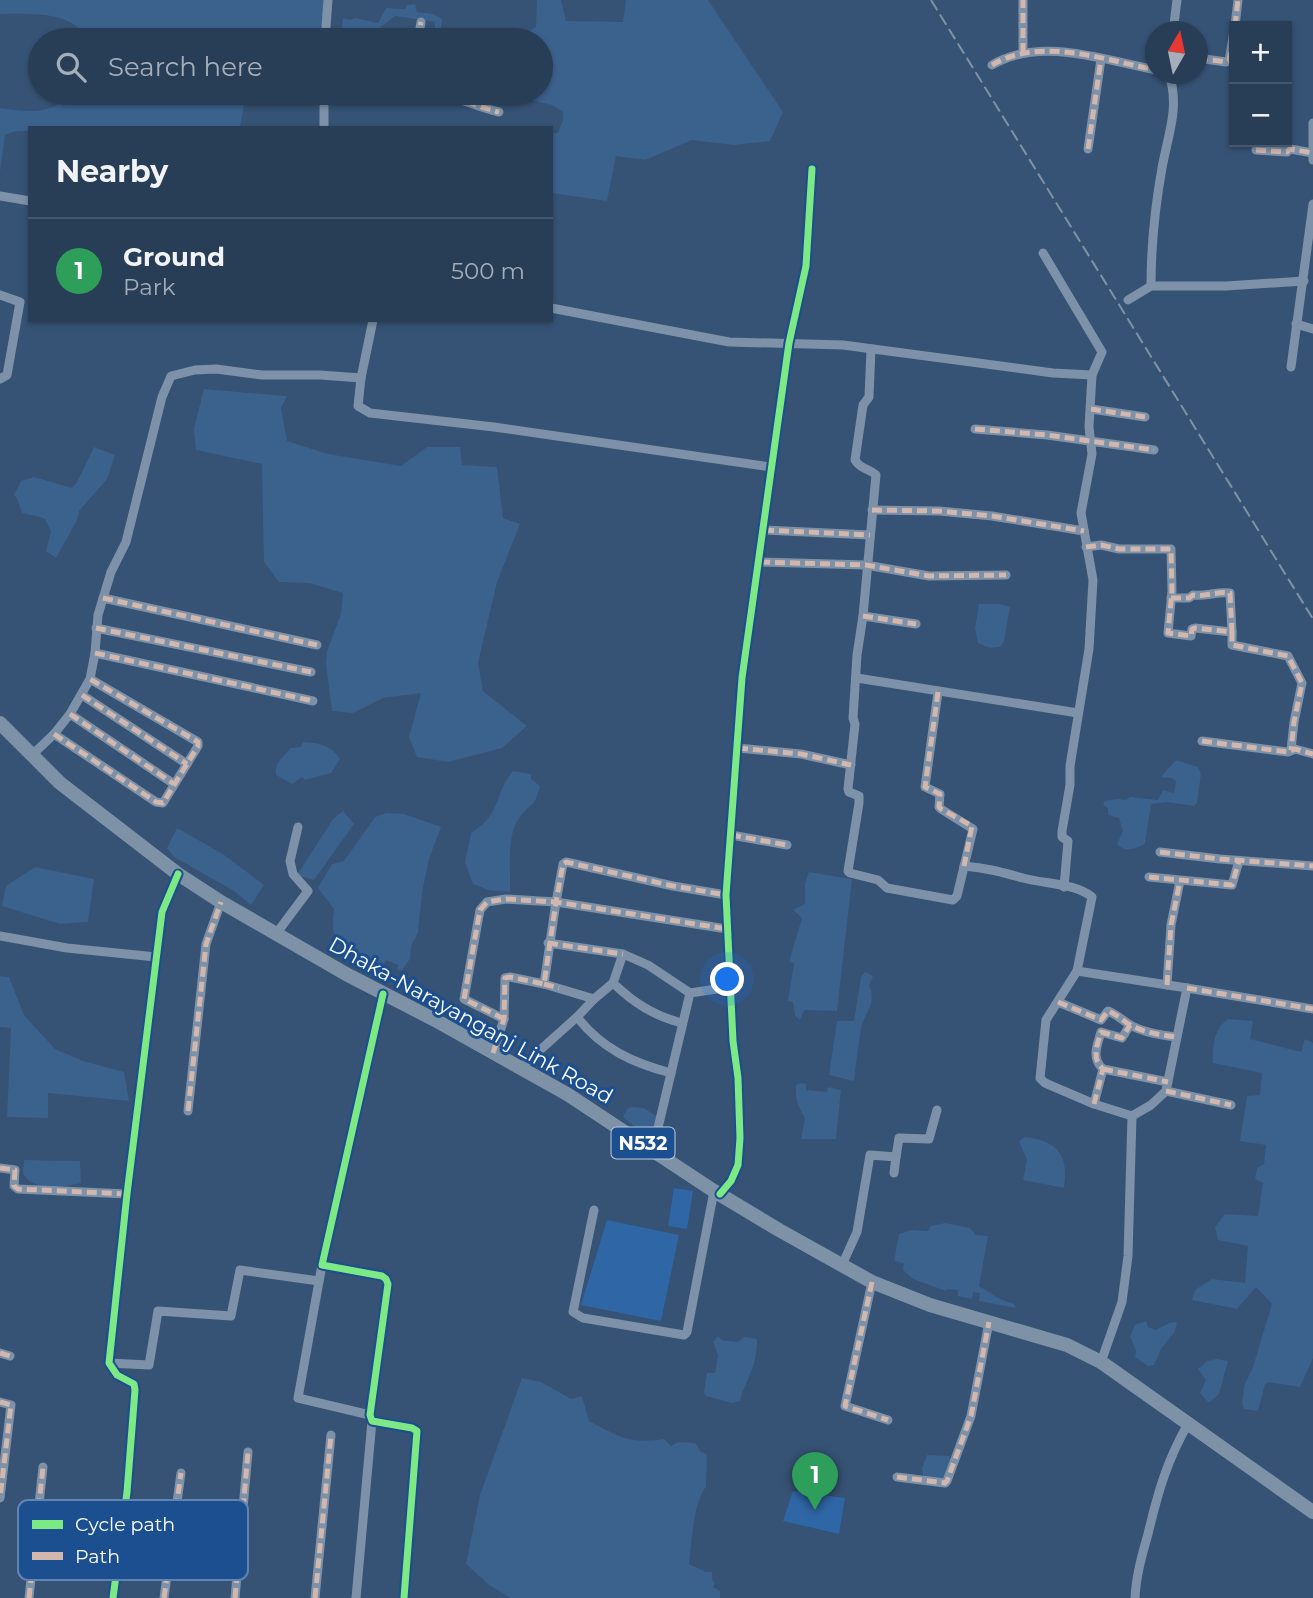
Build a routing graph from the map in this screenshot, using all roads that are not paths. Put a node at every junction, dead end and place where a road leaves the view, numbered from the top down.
1 (328, 0) edge
2 (1023, 0) edge
3 (1177, 0) edge
4 (1238, 0) edge
5 (1174, 21) edge
6 (1236, 21) edge
7 (421, 22) dead end
8 (326, 28) edge
9 (420, 28) edge
10 (1023, 53) junction
11 (1101, 59) junction
12 (1208, 59) edge
13 (1229, 61) edge
14 (992, 65) dead end
15 (1145, 68) edge
16 (1172, 84) edge
17 (324, 105) edge
18 (471, 105) edge
19 (499, 112) dead end
20 (1313, 123) edge
21 (324, 126) edge
22 (1088, 149) dead end
23 (1256, 150) dead end
24 (1313, 153) edge
25 (1313, 160) edge
26 (812, 169) dead end
27 (0, 196) edge
28 (28, 201) edge
29 (1313, 204) edge
30 (1043, 253) dead end
31 (1304, 281) junction
32 (1151, 286) junction
33 (0, 295) edge
34 (1128, 300) dead end
35 (553, 307) edge
36 (373, 322) edge
37 (1296, 324) junction
38 (1313, 329) edge
39 (789, 342) junction
40 (871, 349) junction
41 (1291, 367) dead end
42 (1092, 375) junction
43 (361, 378) junction
44 (0, 379) edge
45 (1091, 409) junction
46 (1145, 416) dead end
47 (975, 429) dead end
48 (1091, 442) junction
49 (1154, 450) dead end
50 (771, 467) junction
51 (872, 510) junction
52 (764, 530) junction
53 (1084, 531) junction
54 (870, 535) junction
55 (1086, 547) junction
56 (760, 562) junction
57 (866, 565) junction
58 (1006, 575) dead end
59 (103, 598) junction
60 (1171, 598) junction
61 (863, 616) junction
62 (916, 624) dead end
63 (96, 628) junction
64 (1232, 632) junction
65 (317, 645) dead end
66 (95, 653) junction
67 (311, 672) dead end
68 (857, 678) junction
69 (90, 679) junction
70 (938, 692) junction
71 (82, 695) junction
72 (313, 701) dead end
73 (1078, 713) junction
74 (70, 714) junction
75 (0, 723) edge
76 (54, 734) junction
77 (1202, 741) dead end
78 (738, 748) junction
79 (1291, 750) junction
80 (1313, 754) edge
81 (31, 756) junction
82 (187, 764) junction
83 (850, 765) junction
84 (174, 784) junction
85 (298, 827) dead end
86 (731, 835) junction
87 (787, 845) dead end
88 (1160, 852) dead end
89 (1239, 861) junction
90 (964, 866) junction
91 (1313, 866) edge
92 (178, 874) junction
93 (1149, 877) dead end
94 (1180, 881) junction
95 (1064, 887) junction
96 (726, 895) junction
97 (221, 902) junction
98 (556, 905) junction
99 (727, 929) junction
100 (276, 934) junction
101 (0, 936) edge
102 (549, 941) junction
103 (623, 954) junction
104 (156, 957) junction
105 (1077, 971) junction
106 (613, 983) junction
107 (544, 984) junction
108 (1167, 985) junction
109 (730, 988) junction
110 (1187, 988) junction
111 (690, 993) junction
112 (383, 994) junction
113 (594, 999) junction
114 (1058, 1002) junction
115 (1313, 1009) edge
116 (577, 1017) junction
117 (504, 1019) junction
118 (682, 1023) junction
119 (1129, 1025) junction
120 (1176, 1037) junction
121 (493, 1053) junction
122 (520, 1068) junction
123 (1103, 1069) junction
124 (671, 1073) junction
125 (1167, 1087) junction
126 (1094, 1104) junction
127 (1231, 1105) dead end
128 (937, 1110) dead end
129 (188, 1111) dead end
130 (1132, 1116) junction
131 (653, 1149) junction
132 (896, 1157) junction
133 (0, 1168) edge
134 (894, 1173) dead end
135 (717, 1192) junction
136 (127, 1194) junction
137 (594, 1210) dead end
138 (322, 1265) junction
139 (842, 1265) junction
140 (319, 1281) junction
141 (872, 1282) junction
142 (989, 1322) junction
143 (109, 1363) junction
144 (1101, 1363) junction
145 (0, 1402) edge
146 (371, 1418) junction
147 (888, 1420) dead end
148 (1189, 1422) junction
149 (331, 1435) dead end
150 (248, 1452) dead end
151 (43, 1467) dead end
152 (181, 1473) dead end
153 (897, 1477) dead end
154 (0, 1498) edge
155 (39, 1500) edge
156 (126, 1500) edge
157 (177, 1500) edge
158 (243, 1500) edge
159 (1311, 1505) edge
160 (31, 1580) edge
161 (115, 1580) edge
162 (166, 1580) edge
163 (236, 1580) edge
164 (29, 1598) edge
165 (113, 1598) edge
166 (164, 1598) edge
167 (234, 1598) edge
168 (315, 1598) edge
169 (356, 1598) edge
170 (404, 1598) edge
171 (1135, 1598) edge

1 - 8 street
2 - 10 street
3 - 5 street
4 - 6 street
7 - 9 street
10 - 11 street
10 - 14 street
11 - 15 street
11 - 22 street
12 - 13 street
16 - 32 street
17 - 21 street
18 - 19 street
20 - 24 street
23 - 24 street
24 - 25 street
26 - 39 street
27 - 28 street
29 - 31 street
30 - 42 street
31 - 32 street
31 - 37 street
32 - 34 street
33 - 44 street
35 - 39 street
36 - 43 street
37 - 38 street
37 - 41 street
39 - 40 street
39 - 50 street
40 - 42 street
40 - 51 street
42 - 45 street
43 - 50 street
43 - 59 street
45 - 46 street
45 - 48 street
47 - 48 street
48 - 49 street
48 - 53 street
50 - 52 street
51 - 53 street
51 - 54 street
52 - 54 street
52 - 56 street
53 - 55 street
54 - 57 street
55 - 60 street
55 - 73 street
56 - 57 street
56 - 78 street
57 - 58 street
57 - 61 street
59 - 63 street
59 - 65 street
60 - 64 street
60 - 64 street
61 - 62 street
61 - 68 street
63 - 66 street
63 - 67 street
64 - 79 street
66 - 69 street
66 - 72 street
68 - 70 street
68 - 83 street
69 - 71 street
69 - 82 street
70 - 73 street
70 - 90 street
71 - 74 street
71 - 82 street
73 - 95 street
74 - 76 street
74 - 84 street
75 - 81 highway, Dhaka-Narayanganj Link Road / N532
76 - 81 street
76 - 84 street
77 - 79 street
78 - 83 street
78 - 86 street
79 - 80 street
81 - 92 highway, Dhaka-Narayanganj Link Road / N532
82 - 84 street
83 - 90 street
85 - 100 street
86 - 87 street
86 - 96 street
88 - 89 street
89 - 91 street
89 - 94 street
90 - 95 street
92 - 97 highway, Dhaka-Narayanganj Link Road / N532
92 - 104 street
93 - 94 street
94 - 108 street
95 - 105 street
96 - 98 street
96 - 99 street
97 - 100 highway, Dhaka-Narayanganj Link Road / N532
97 - 129 street
98 - 99 street
98 - 102 street
98 - 117 street
99 - 109 street
100 - 112 highway, Dhaka-Narayanganj Link Road / N532
101 - 104 street
102 - 103 street
102 - 107 street
103 - 106 street
103 - 111 street
104 - 136 street
105 - 108 street
105 - 114 street
106 - 113 street
106 - 118 street
107 - 113 street
107 - 117 street
108 - 110 street
109 - 111 street
109 - 135 street
110 - 115 street
110 - 120 street
111 - 118 street
112 - 121 highway, Dhaka-Narayanganj Link Road / N532
112 - 138 street
113 - 116 street
114 - 119 street
114 - 126 street
116 - 122 street
116 - 124 street
117 - 121 street
118 - 124 street
119 - 120 street
119 - 123 street
120 - 125 street
121 - 122 highway, Dhaka-Narayanganj Link Road / N532
122 - 131 highway, Dhaka-Narayanganj Link Road / N532
123 - 125 street
123 - 126 street
124 - 131 street
125 - 127 street
125 - 130 street
126 - 130 street
128 - 132 street
130 - 144 street
131 - 135 highway, Dhaka-Narayanganj Link Road / N532
132 - 134 street
132 - 139 street
133 - 136 street
135 - 137 street
135 - 139 highway, Dhaka-Narayanganj Link Road / N532
136 - 143 street
138 - 140 street
138 - 146 street
139 - 141 highway, Dhaka-Narayanganj Link Road / N532
140 - 143 street
140 - 146 street
141 - 142 highway, Dhaka-Narayanganj Link Road / N532
141 - 147 street
142 - 144 highway, Dhaka-Narayanganj Link Road / N532
142 - 153 street
143 - 156 street
144 - 148 highway, Dhaka-Narayanganj Link Road / N532
145 - 154 street
146 - 169 street
146 - 170 street
148 - 159 highway, Dhaka-Narayanganj Link Road / N532
148 - 171 street
149 - 168 street
150 - 158 street
151 - 155 street
152 - 157 street
160 - 164 street
161 - 165 street
162 - 166 street
163 - 167 street

